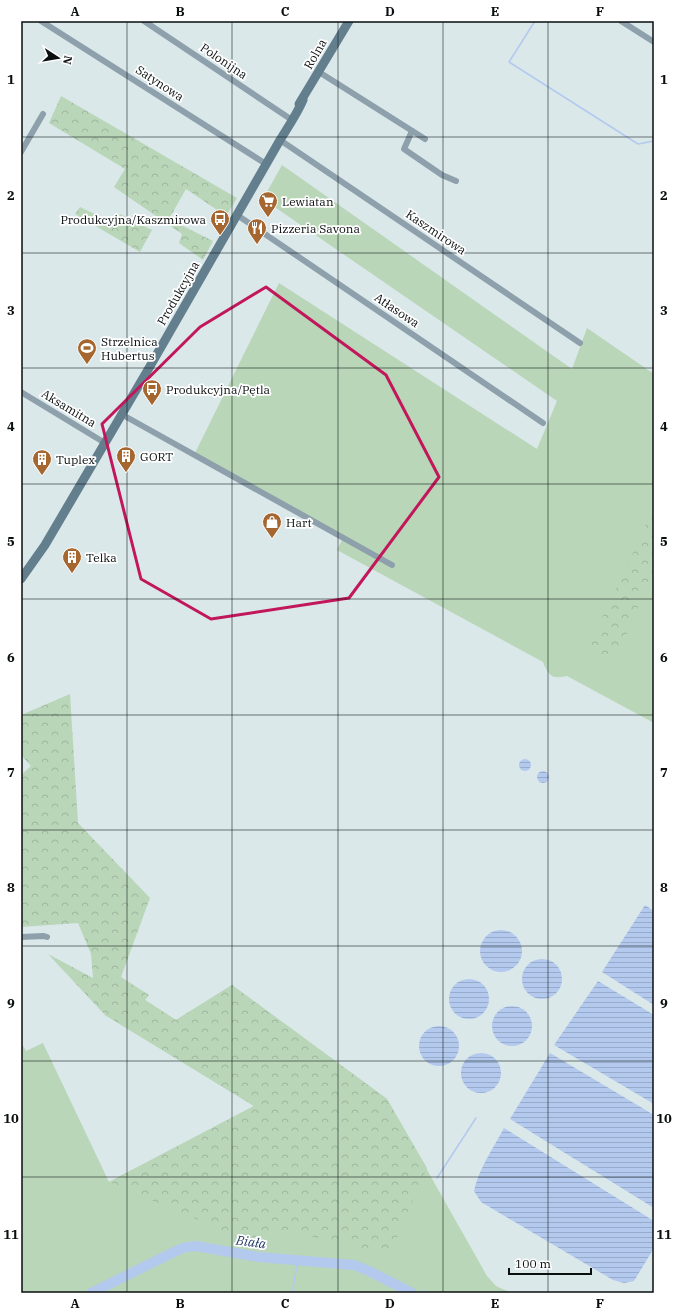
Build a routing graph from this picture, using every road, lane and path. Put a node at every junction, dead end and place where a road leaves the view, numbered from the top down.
1 (42, 21) edge
2 (144, 21) edge
3 (349, 21) edge
4 (621, 21) edge
5 (654, 42) edge
6 (319, 72) junction
7 (43, 114) dead end
8 (292, 120) junction
9 (412, 130) junction
10 (425, 139) dead end
11 (280, 140) junction
12 (21, 152) edge
13 (266, 164) junction
14 (456, 181) dead end
15 (237, 215) junction
16 (580, 343) dead end
17 (21, 392) edge
18 (122, 414) junction
19 (543, 423) dead end
20 (105, 442) junction
21 (392, 566) dead end
22 (21, 580) edge
23 (21, 937) edge
24 (48, 938) dead end

1 - 13 street, Satynowa
2 - 8 street, Polonijna
3 - 6 street, Rolna
4 - 5 street
6 - 8 street, Rolna
6 - 9 street
7 - 12 street
8 - 11 street, Produkcyjna
9 - 10 street
9 - 14 street
11 - 13 street, Produkcyjna
11 - 16 street, Kaszmirowa
13 - 15 street, Produkcyjna
15 - 18 street, Produkcyjna
15 - 19 street, Atłasowa
17 - 20 street, Aksamitna
18 - 20 street, Produkcyjna
18 - 21 street
20 - 22 street, Produkcyjna
23 - 24 street

